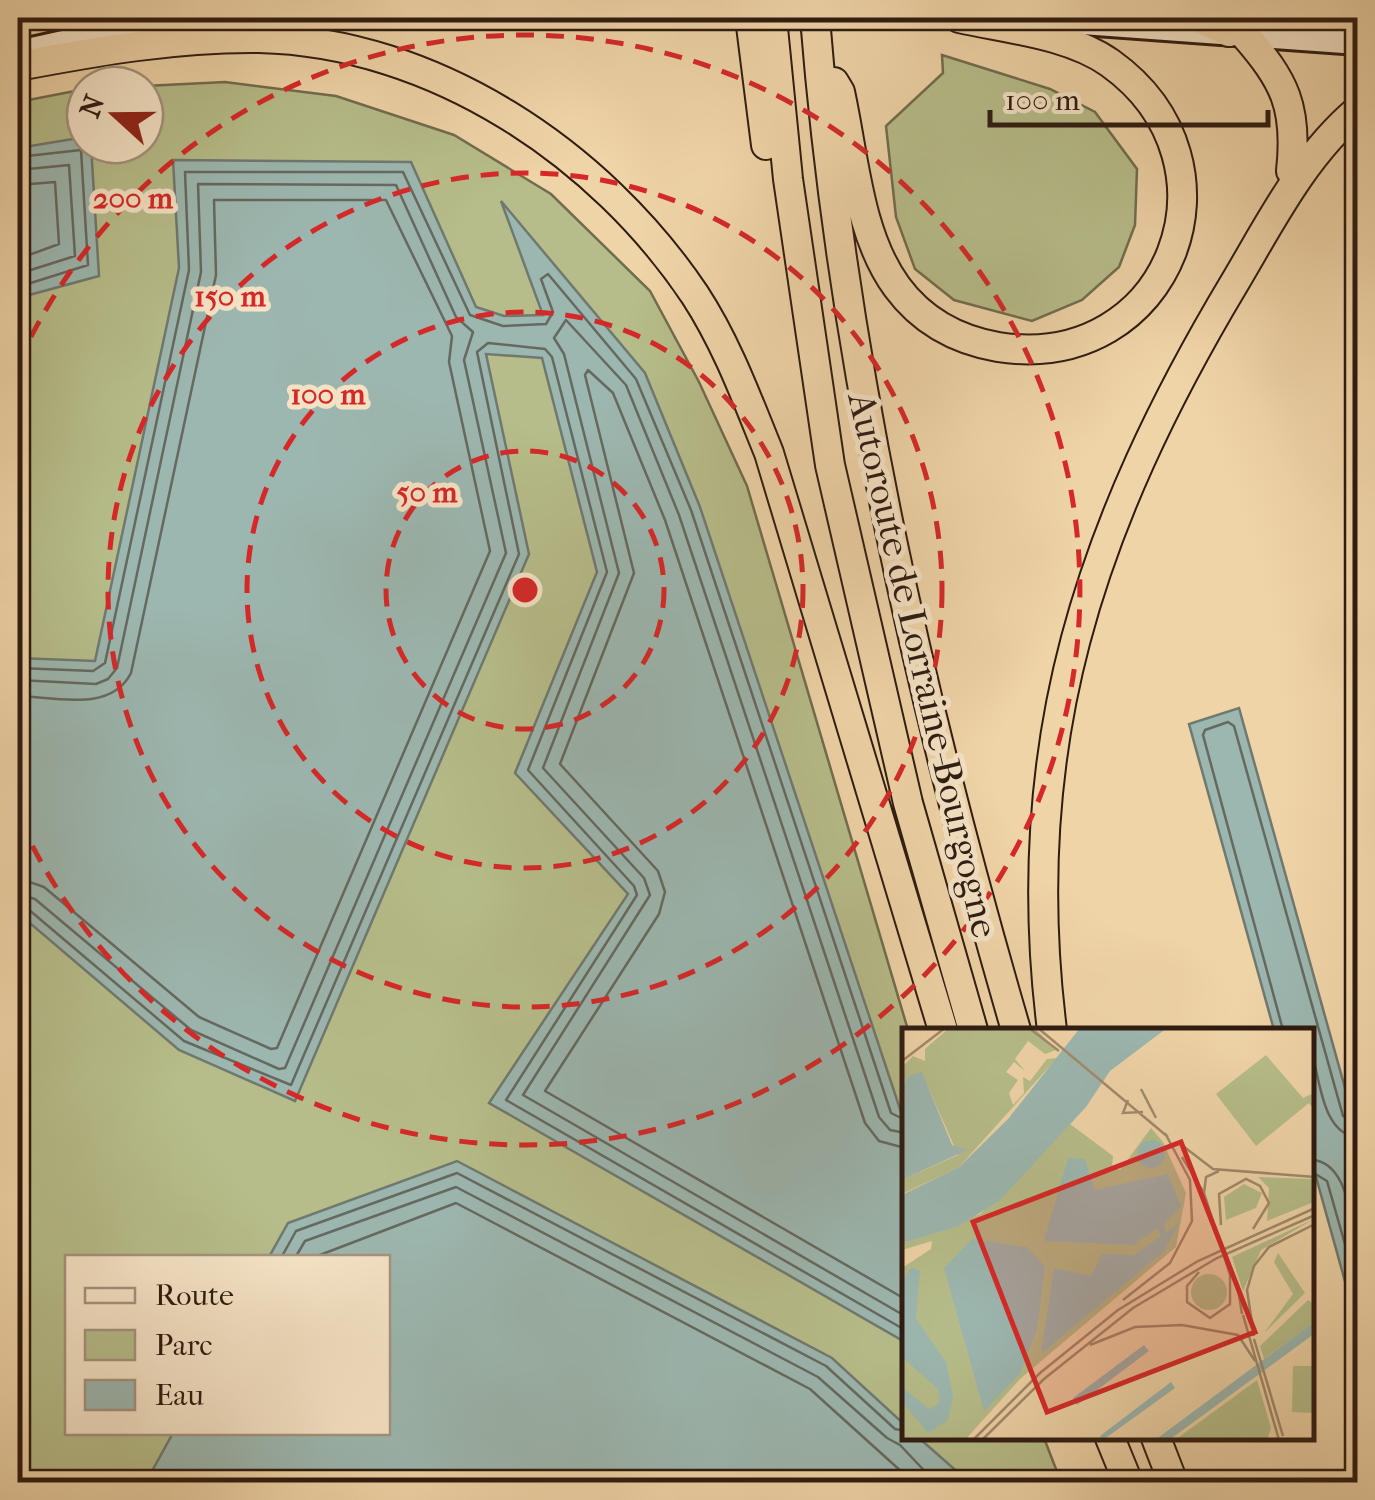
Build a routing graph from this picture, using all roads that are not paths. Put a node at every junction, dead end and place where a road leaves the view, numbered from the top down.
1 (172, 18) edge
2 (750, 18) edge
3 (772, 18) edge
4 (816, 18) edge
5 (959, 18) edge
6 (1012, 18) edge
7 (1200, 18) edge
8 (1236, 32) junction
9 (1358, 43) edge
10 (18, 52) edge
11 (818, 59) junction
12 (18, 66) edge
13 (1358, 110) edge
14 (1291, 172) dead end
15 (830, 465) junction
16 (942, 1028) edge
17 (972, 1028) edge
18 (1015, 1028) edge
19 (1052, 1028) edge
20 (1111, 1440) edge
21 (1157, 1440) edge
22 (18, 1458) edge
23 (22, 1482) edge
24 (1128, 1482) edge
25 (1173, 1482) edge

1 - 10 main road
2 - 15 highway
3 - 15 highway, Autoroute de Lorraine-Bourgogne
4 - 11 highway, Autoroute de Lorraine-Bourgogne
5 - 11 highway
6 - 8 main road
7 - 8 highway
8 - 9 main road
8 - 14 highway
11 - 18 highway, Autoroute de Lorraine-Bourgogne
12 - 16 highway
13 - 19 highway
15 - 17 highway, Autoroute de Lorraine-Bourgogne
20 - 24 highway
21 - 25 highway
22 - 23 street

